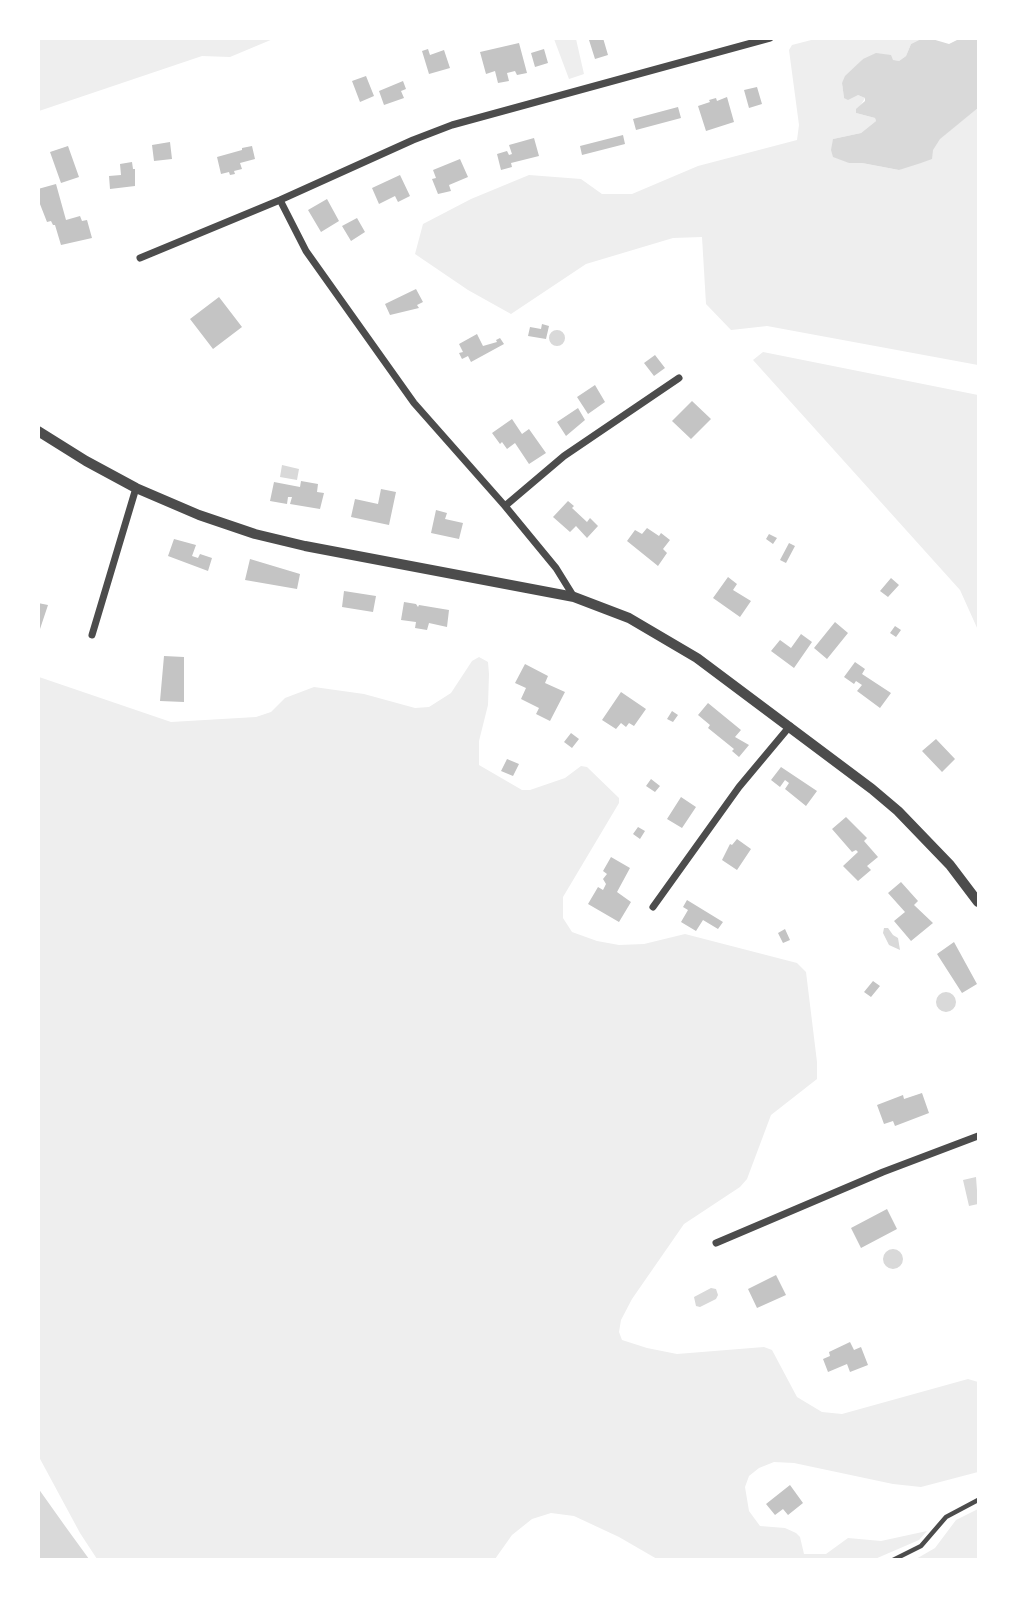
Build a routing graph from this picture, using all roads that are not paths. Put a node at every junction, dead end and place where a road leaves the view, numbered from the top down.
1 (770, 38) edge
2 (280, 201) junction
3 (140, 258) dead end
4 (679, 379) dead end
5 (38, 431) edge
6 (136, 488) junction
7 (505, 506) junction
8 (574, 597) junction
9 (92, 635) dead end
10 (790, 726) junction
11 (978, 902) edge
12 (653, 907) dead end
13 (978, 1136) edge
14 (716, 1243) dead end
15 (978, 1500) edge
16 (893, 1559) edge

1 - 2 street
2 - 3 street
2 - 7 street
4 - 7 street
5 - 6 street
6 - 8 street
6 - 9 street
7 - 8 street
8 - 10 street
10 - 11 street
10 - 12 street
13 - 14 street
15 - 16 lane

